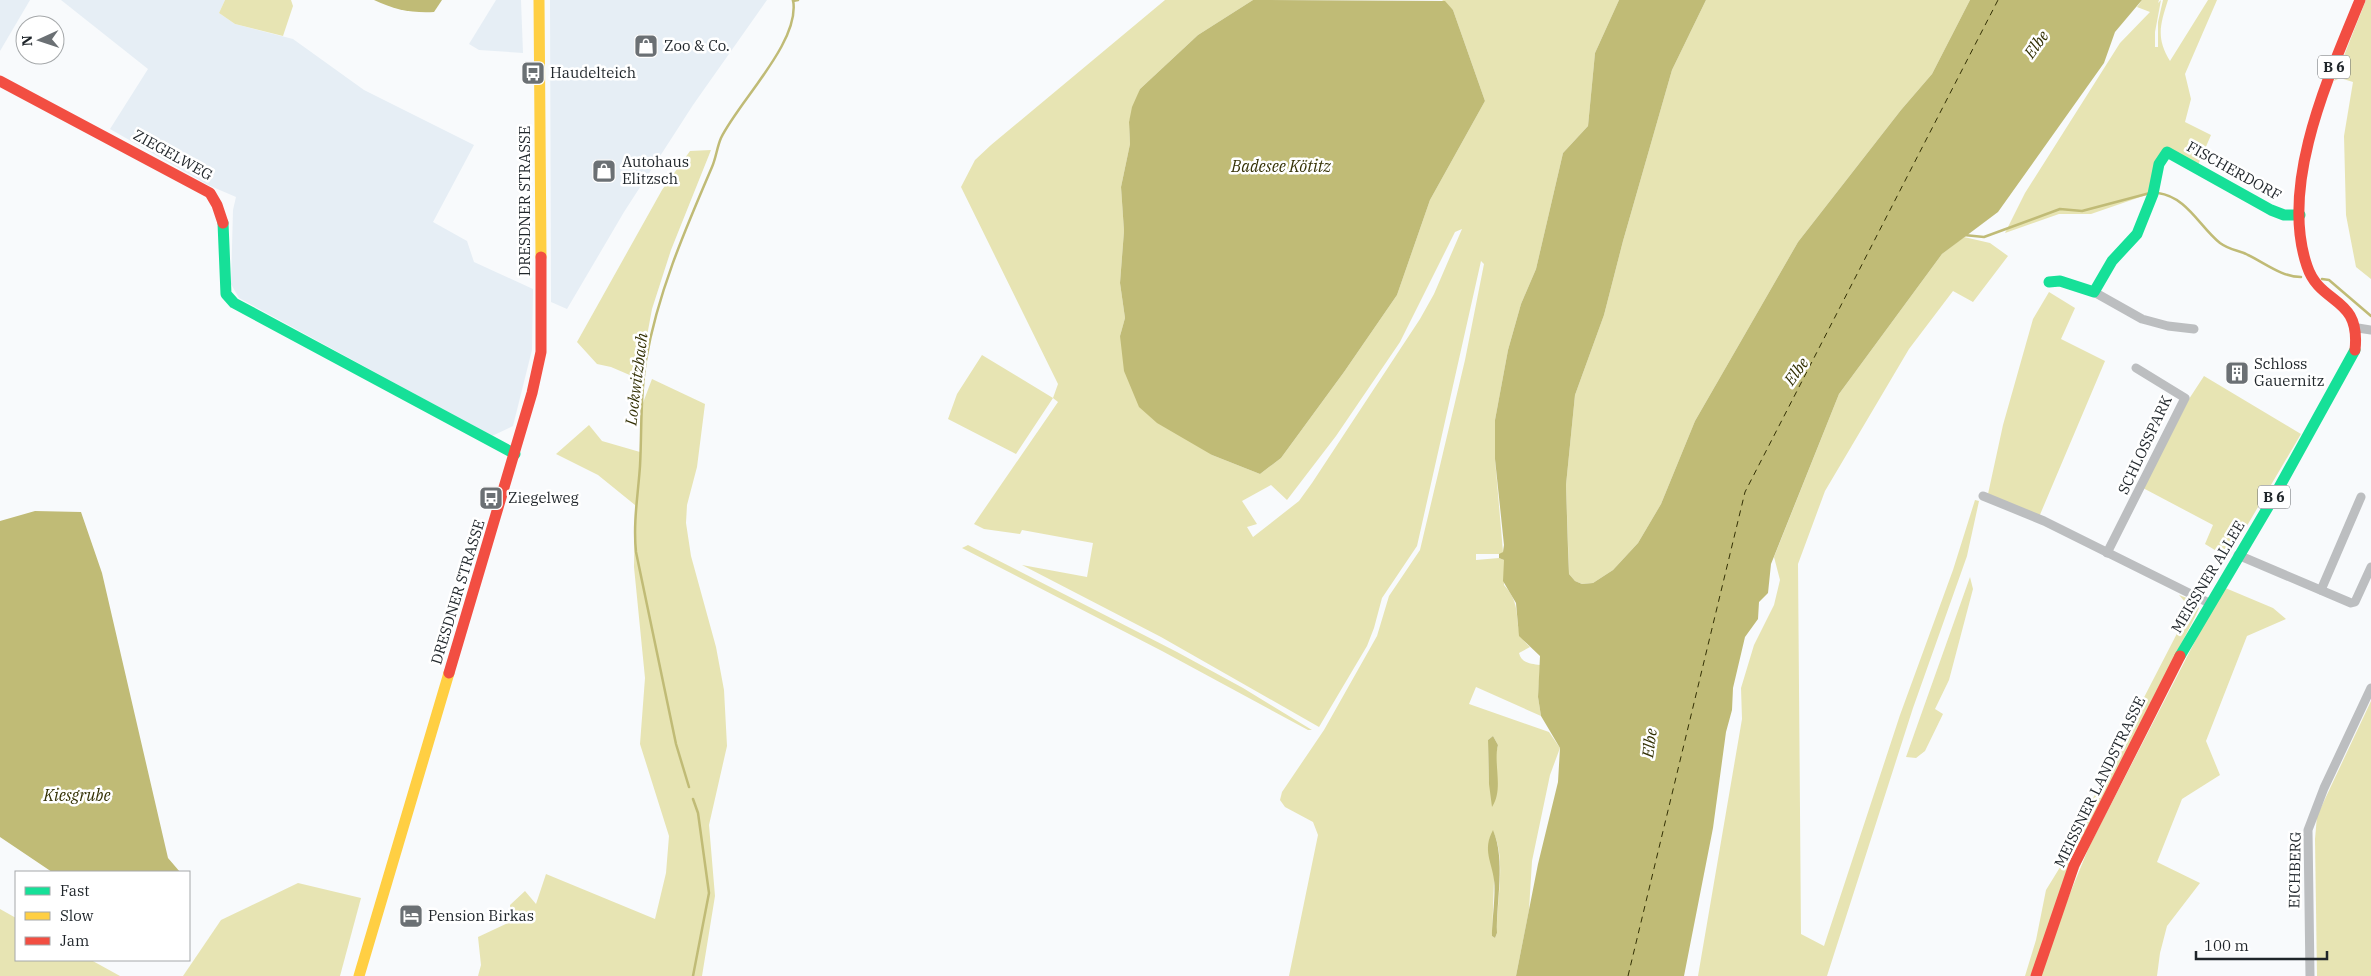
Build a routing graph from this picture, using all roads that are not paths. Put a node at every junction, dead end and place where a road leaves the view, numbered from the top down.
1 (539, 0) edge
2 (2360, 0) edge
3 (0, 81) edge
4 (2300, 214) junction
5 (2048, 282) dead end
6 (2094, 292) junction
7 (2358, 328) junction
8 (2194, 329) dead end
9 (2371, 330) edge
10 (2136, 368) dead end
11 (515, 454) junction
12 (1983, 496) dead end
13 (2361, 496) dead end
14 (2108, 553) junction
15 (2238, 555) junction
16 (2371, 567) edge
17 (2321, 590) junction
18 (2209, 603) junction
19 (2178, 660) joint
20 (2371, 688) edge
21 (359, 976) edge
22 (2036, 976) edge
23 (2310, 976) edge

1 - 11 main road, DRESDNER STRASSE
2 - 4 main road, B 6
3 - 11 main road, ZIEGELWEG
4 - 6 main road, FISCHERDORF
4 - 7 main road, B 6
5 - 6 main road
6 - 8 street
7 - 9 street
7 - 15 main road, MEISSNER ALLEE / B 6
10 - 14 street, SCHLOSSPARK
11 - 21 main road, DRESDNER STRASSE
12 - 14 street
13 - 17 street
14 - 18 street
15 - 17 street
15 - 18 main road, MEISSNER ALLEE / B 6
16 - 17 street
18 - 19 main road, MEISSNER ALLEE / B 6
19 - 22 main road, MEISSNER LANDSTRASSE / B 6
20 - 23 street, EICHBERG

